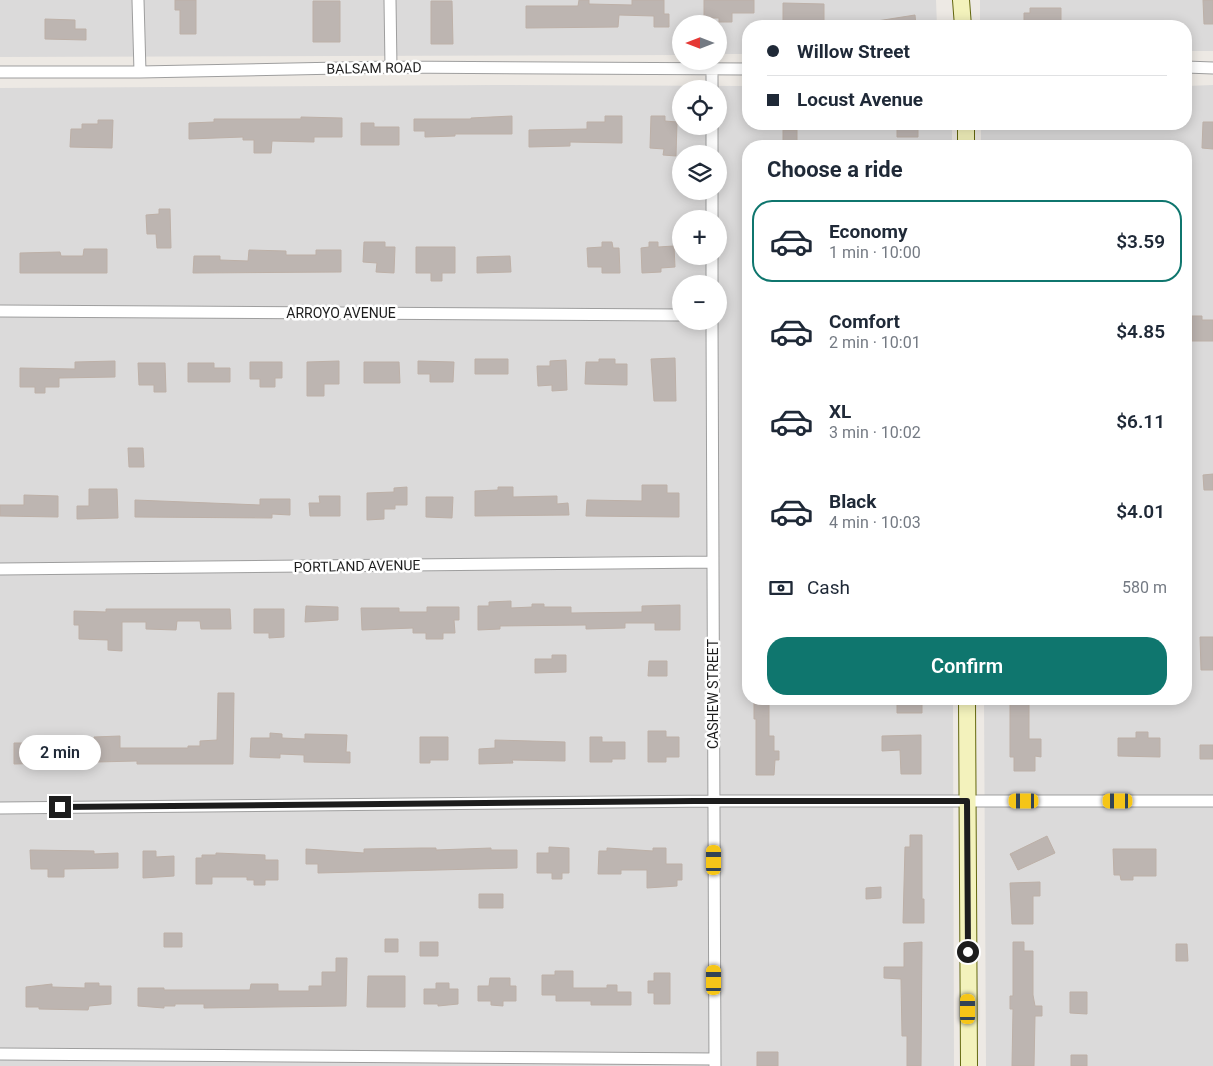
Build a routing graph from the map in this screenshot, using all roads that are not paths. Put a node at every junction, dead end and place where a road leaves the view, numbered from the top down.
1 (138, 0) edge
2 (390, 0) edge
3 (961, 0) edge
4 (963, 20) edge
5 (391, 67) junction
6 (1192, 67) edge
7 (1213, 68) edge
8 (742, 69) edge
9 (672, 70) edge
10 (712, 70) edge
11 (728, 70) edge
12 (0, 72) edge
13 (140, 72) junction
14 (712, 80) edge
15 (0, 311) edge
16 (672, 315) edge
17 (712, 330) edge
18 (713, 562) junction
19 (0, 569) edge
20 (967, 705) edge
21 (714, 801) junction
22 (967, 801) junction
23 (1213, 801) edge
24 (0, 808) edge
25 (0, 1054) edge
26 (714, 1062) edge
27 (969, 1066) edge

1 - 13 street
2 - 5 street
3 - 4 street
5 - 9 street, BALSAM ROAD
5 - 13 street, BALSAM ROAD
6 - 7 street
8 - 11 street, BALSAM ROAD
10 - 14 street
12 - 13 street, BALSAM ROAD
15 - 16 street, ARROYO AVENUE
17 - 18 street, CASHEW STREET
18 - 19 street, PORTLAND AVENUE
18 - 21 street, CASHEW STREET
20 - 22 street
21 - 22 street
21 - 24 street
21 - 26 street, CASHEW STREET
22 - 23 street
22 - 27 street
25 - 26 street

